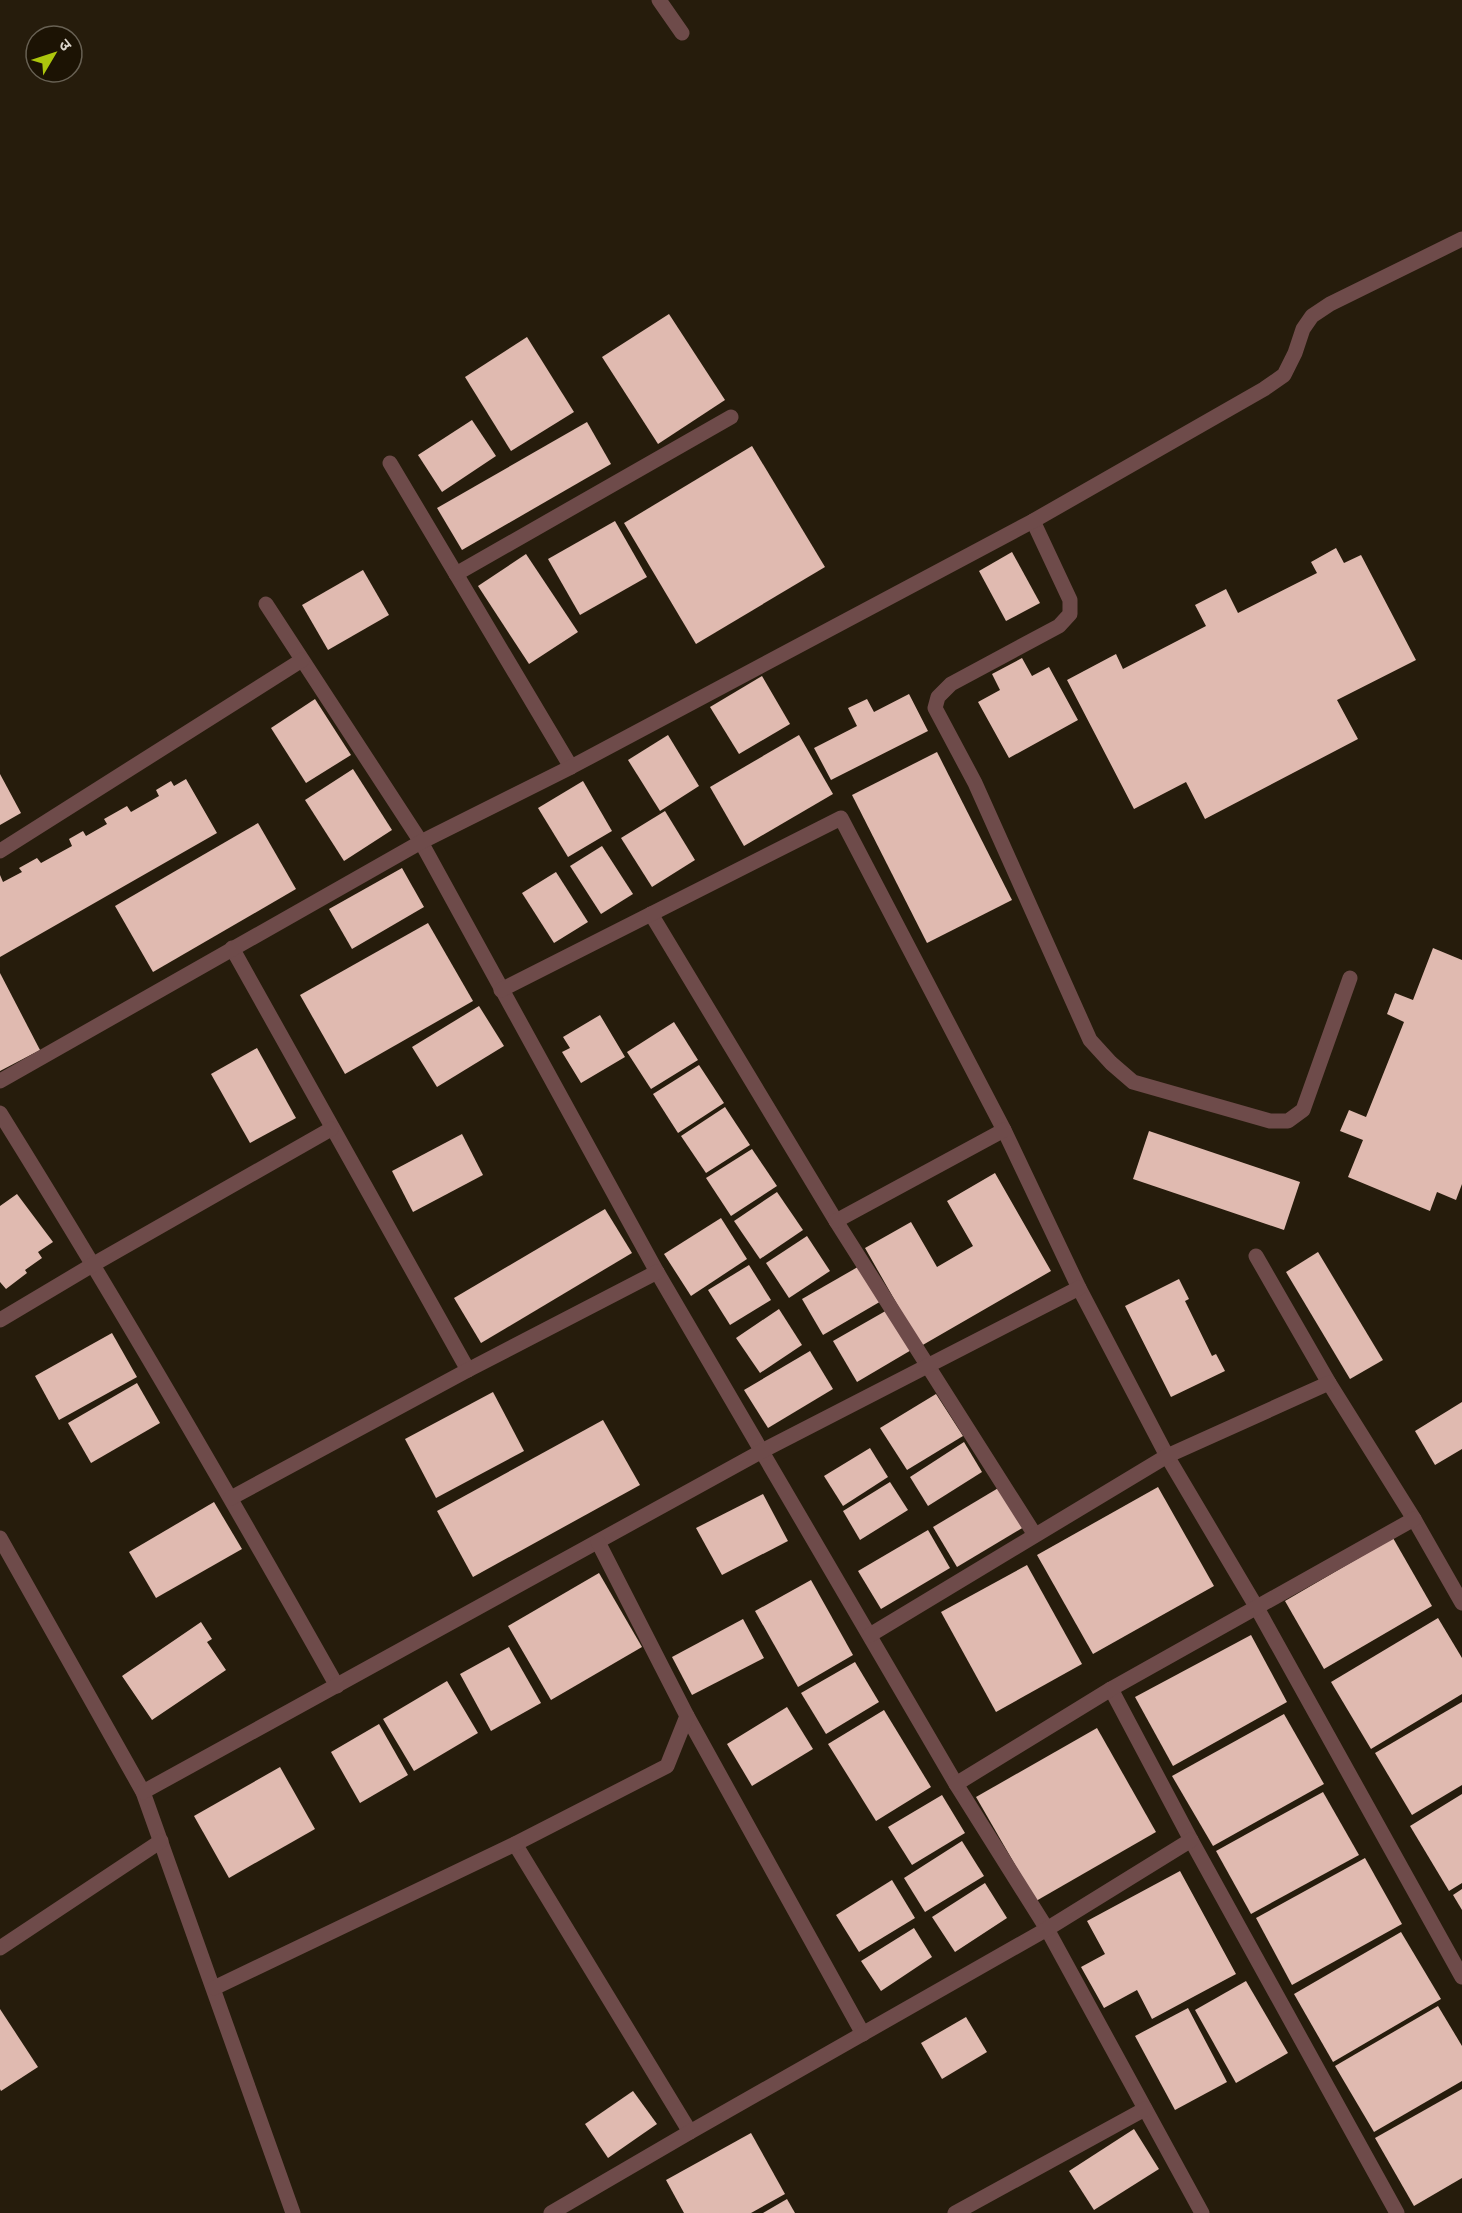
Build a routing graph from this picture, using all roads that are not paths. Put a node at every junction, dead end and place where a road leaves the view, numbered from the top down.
1 (659, 0) edge
2 (682, 33) dead end
3 (1462, 239) edge
4 (731, 417) dead end
5 (390, 463) dead end
6 (1033, 521) junction
7 (456, 574) junction
8 (266, 604) dead end
9 (302, 660) junction
10 (571, 766) junction
11 (421, 842) junction
12 (0, 851) edge
13 (651, 914) junction
14 (232, 948) junction
15 (1350, 978) dead end
16 (501, 990) junction
17 (0, 1081) edge
18 (0, 1113) edge
19 (332, 1129) junction
20 (1004, 1130) junction
21 (836, 1221) junction
22 (1256, 1256) dead end
23 (94, 1264) junction
24 (657, 1272) junction
25 (1079, 1288) junction
26 (0, 1320) edge
27 (928, 1365) junction
28 (468, 1370) junction
29 (1329, 1383) junction
30 (762, 1451) junction
31 (1167, 1456) junction
32 (231, 1498) junction
33 (1414, 1519) junction
34 (1035, 1535) junction
35 (0, 1538) edge
36 (598, 1542) junction
37 (1462, 1602) edge
38 (1257, 1608) junction
39 (870, 1635) junction
40 (337, 1686) junction
41 (1111, 1689) junction
42 (687, 1716) junction
43 (956, 1784) junction
44 (143, 1792) junction
45 (1191, 1840) junction
46 (161, 1841) junction
47 (515, 1844) junction
48 (1047, 1929) junction
49 (0, 1948) edge
50 (1462, 1977) edge
51 (214, 1988) junction
52 (863, 2034) junction
53 (1145, 2109) junction
54 (690, 2132) junction
55 (559, 2211) edge
56 (958, 2212) edge
57 (293, 2213) edge
58 (1202, 2213) edge
59 (1396, 2213) edge

1 - 2 street
3 - 6 street
4 - 7 street
5 - 7 street
6 - 10 street
6 - 15 street
7 - 10 street
8 - 9 street
9 - 11 street
9 - 12 street
10 - 11 street
11 - 14 street
11 - 16 street
13 - 16 street
13 - 20 street
13 - 21 street
14 - 17 street
14 - 19 street
16 - 24 street
18 - 23 street
19 - 23 street
19 - 28 street
20 - 21 street
20 - 25 street
21 - 27 street
22 - 29 street
23 - 26 street
23 - 32 street
24 - 28 street
24 - 30 street
25 - 27 street
25 - 31 street
27 - 30 street
27 - 34 street
28 - 32 street
29 - 31 street
29 - 33 street
30 - 36 street
30 - 39 street
31 - 34 street
31 - 38 street
32 - 40 street
33 - 37 street
33 - 38 street
34 - 39 street
35 - 44 street
36 - 40 street
36 - 42 street
38 - 41 street
38 - 50 street
39 - 43 street
40 - 44 street
41 - 43 street
41 - 45 street
42 - 47 street
42 - 52 street
43 - 48 street
44 - 46 street
45 - 48 street
45 - 59 street
46 - 49 street
46 - 51 street
47 - 51 street
47 - 54 street
48 - 52 street
48 - 53 street
51 - 57 street
52 - 54 street
53 - 56 street
53 - 58 street
54 - 55 street

